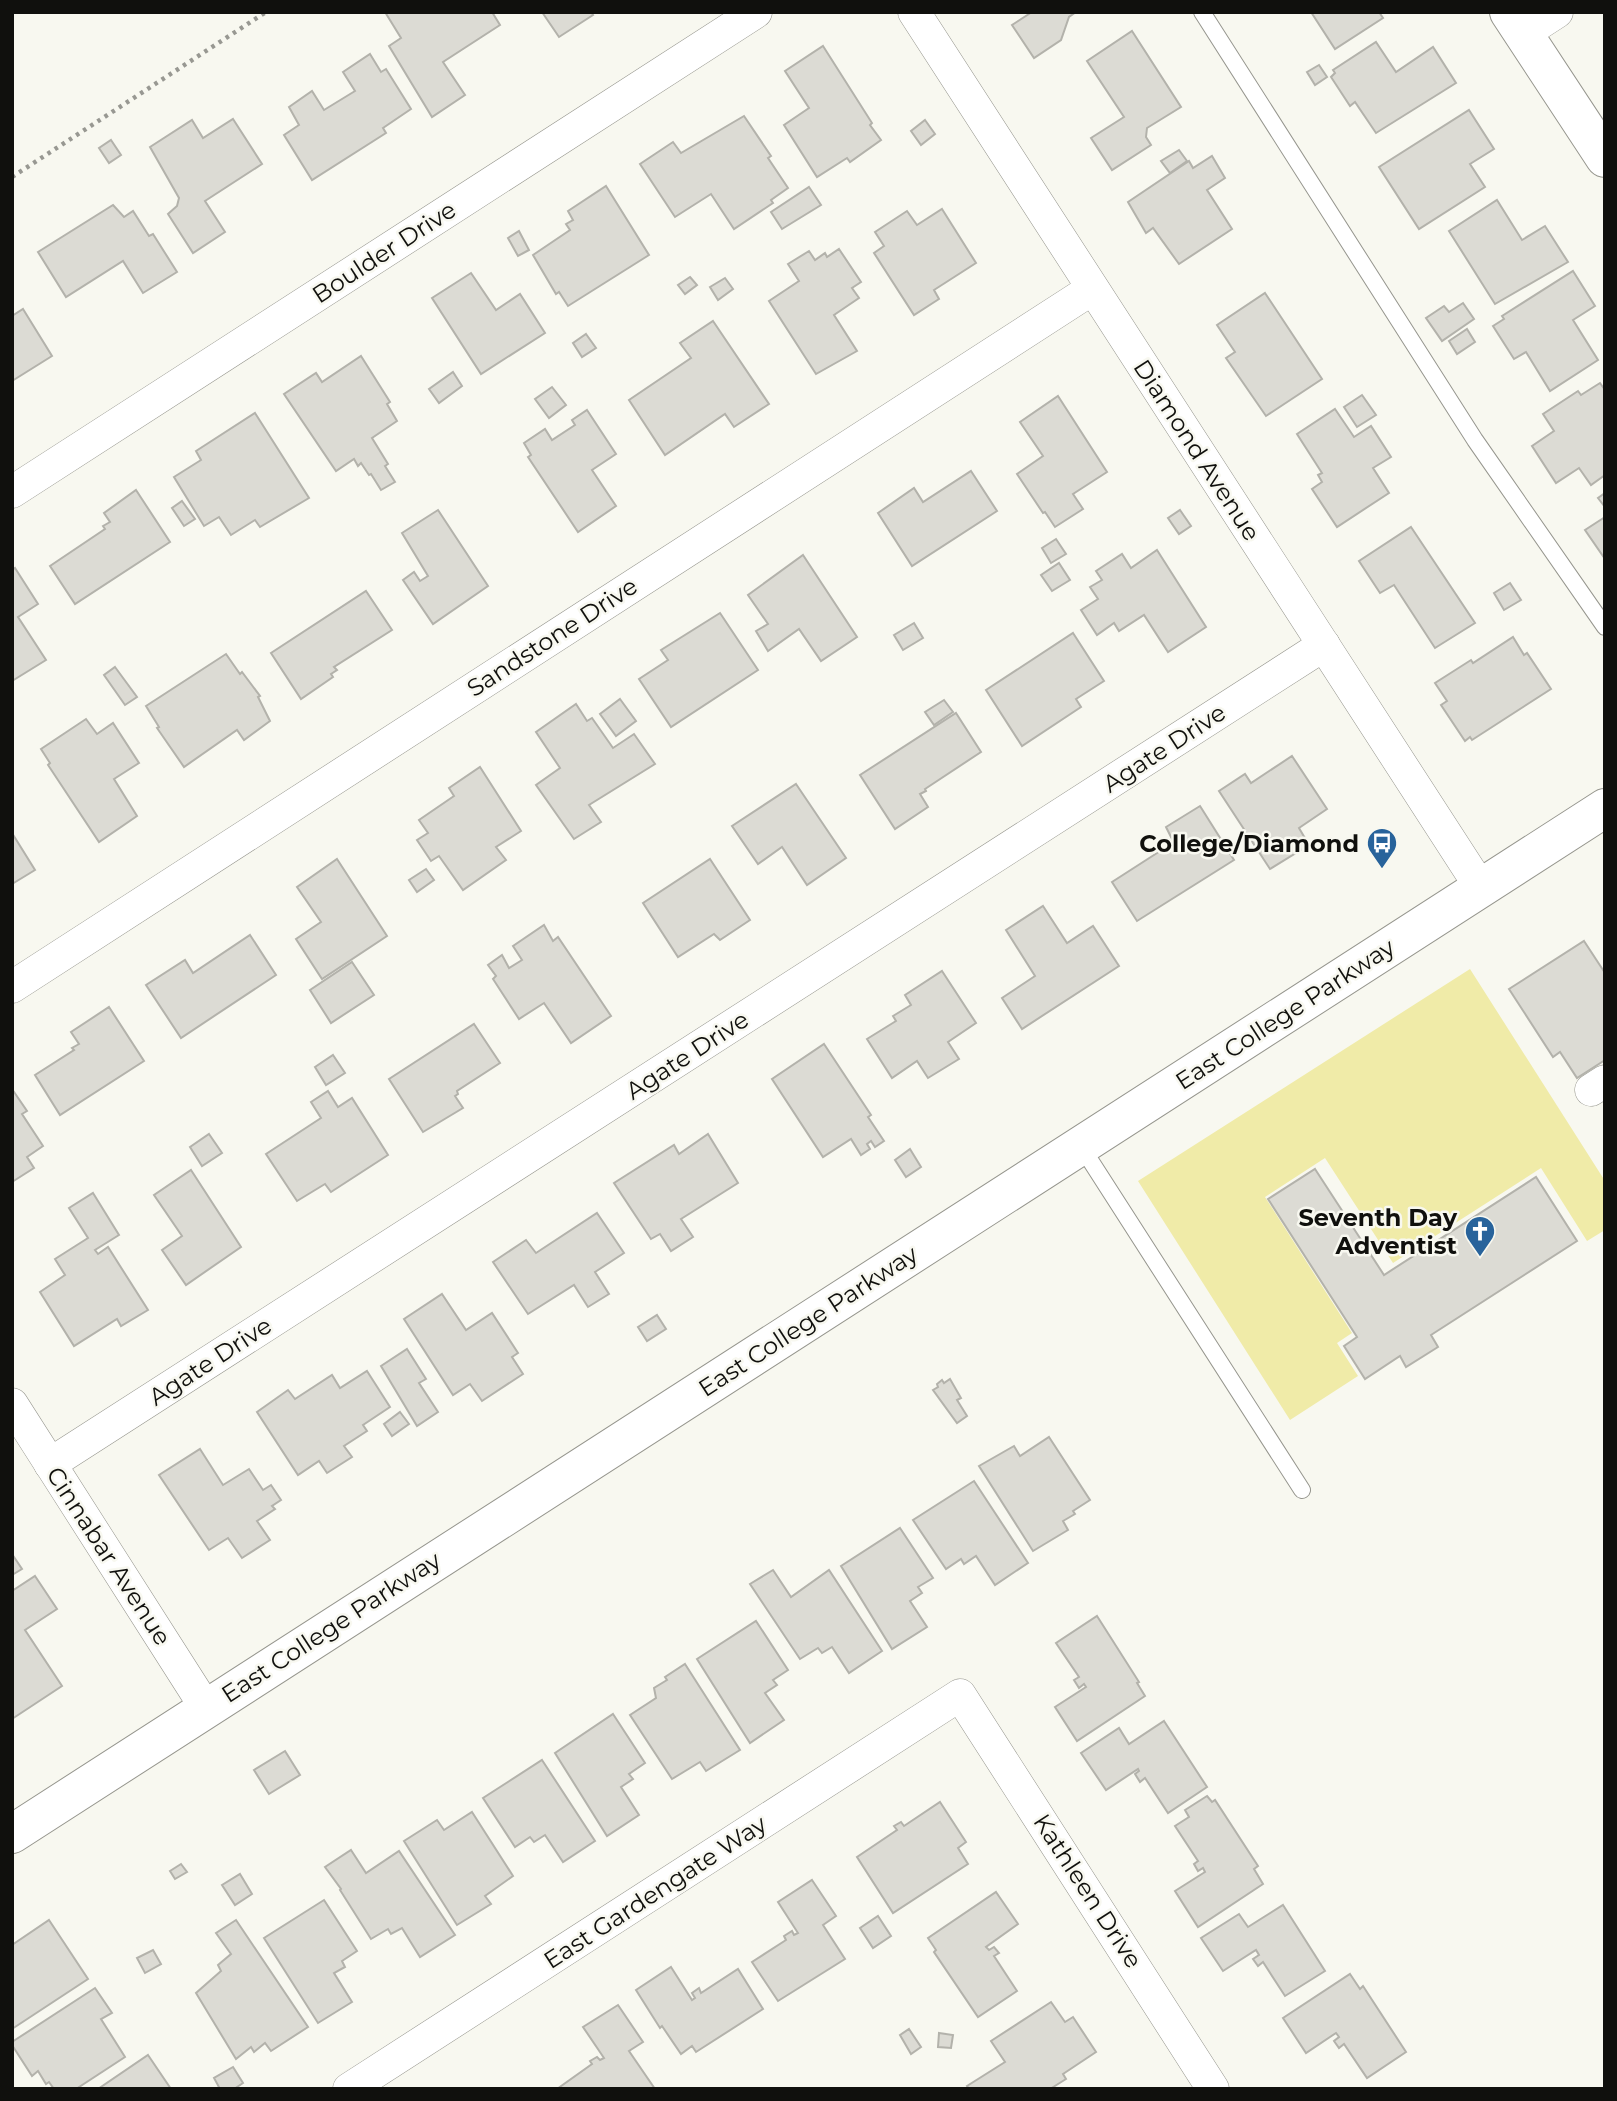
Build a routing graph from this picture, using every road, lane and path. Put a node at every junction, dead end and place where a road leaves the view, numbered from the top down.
1 (266, 12) edge
2 (755, 12) edge
3 (914, 12) edge
4 (1202, 12) edge
5 (1557, 12) edge
6 (1516, 23) edge
7 (1605, 158) edge
8 (12, 177) edge
9 (1092, 289) junction
10 (12, 492) edge
11 (1605, 627) edge
12 (1324, 645) junction
13 (1605, 808) edge
14 (1480, 888) junction
15 (12, 987) edge
16 (1081, 1146) junction
17 (12, 1404) edge
18 (50, 1464) junction
19 (1302, 1490) dead end
20 (961, 1695) joint
21 (206, 1708) junction
22 (12, 1834) edge
23 (1214, 2088) edge
24 (349, 2089) edge

1 - 8 path
2 - 10 street, Boulder Drive
3 - 9 street, Diamond Avenue
4 - 11 lane
5 - 6 street
6 - 7 main road
9 - 12 street, Diamond Avenue
9 - 15 street, Sandstone Drive
12 - 14 street, Diamond Avenue
12 - 18 street, Agate Drive
13 - 14 main road, East College Parkway
14 - 16 main road, East College Parkway
16 - 19 lane
16 - 21 main road, East College Parkway
17 - 18 street, Cinnabar Avenue
18 - 21 street, Cinnabar Avenue
20 - 23 street, Kathleen Drive
20 - 24 street, East Gardengate Way
21 - 22 main road, East College Parkway

